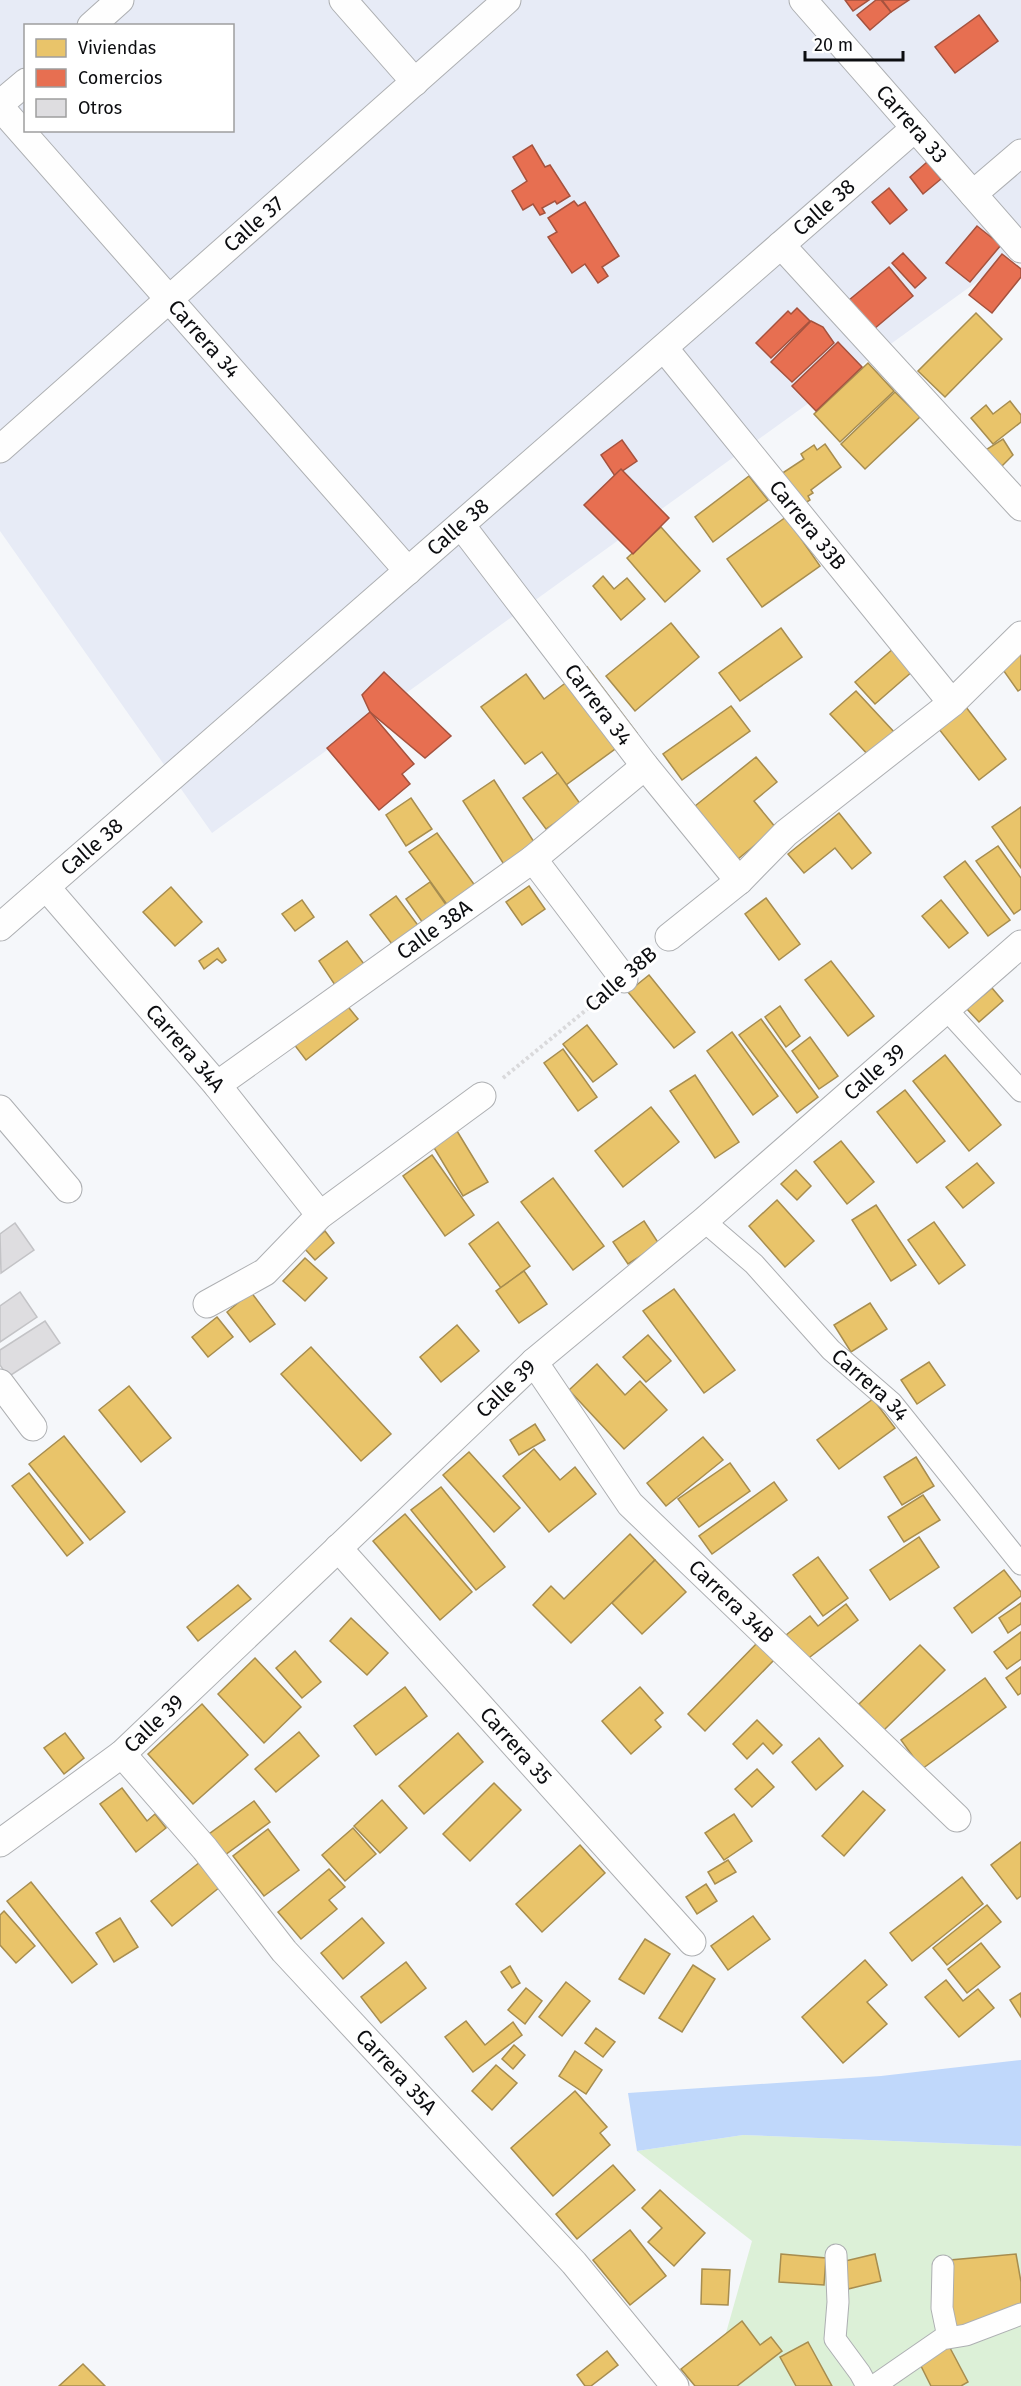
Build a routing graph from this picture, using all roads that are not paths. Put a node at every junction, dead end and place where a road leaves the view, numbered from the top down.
1 (120, 0) edge
2 (343, 0) edge
3 (507, 0) edge
4 (804, 0) edge
5 (93, 24) edge
6 (415, 82) junction
7 (24, 84) edge
8 (0, 106) edge
9 (915, 128) junction
10 (1021, 153) edge
11 (973, 194) junction
12 (782, 245) junction
13 (1021, 249) edge
14 (170, 300) junction
15 (664, 348) junction
16 (0, 450) edge
17 (1021, 507) edge
18 (461, 525) junction
19 (408, 570) junction
20 (1021, 635) edge
21 (952, 703) junction
22 (645, 766) junction
23 (533, 859) junction
24 (739, 881) junction
25 (46, 887) junction
26 (0, 927) edge
27 (669, 937) dead end
28 (1021, 944) edge
29 (624, 979) road end
30 (946, 1009) junction
31 (217, 1085) junction
32 (1021, 1091) edge
33 (482, 1096) road end
34 (0, 1109) edge
35 (68, 1189) dead end
36 (320, 1215) junction
37 (704, 1221) junction
38 (207, 1304) dead end
39 (534, 1362) junction
40 (0, 1383) edge
41 (33, 1427) dead end
42 (338, 1548) junction
43 (1021, 1564) edge
44 (122, 1754) junction
45 (957, 1818) dead end
46 (0, 1843) edge
47 (692, 1942) dead end
48 (836, 2255) dead end
49 (943, 2266) dead end
50 (1021, 2314) edge
51 (948, 2337) junction
52 (675, 2386) edge
53 (867, 2386) edge
54 (874, 2386) edge

1 - 5 street
2 - 6 street
3 - 6 street, Calle 37
4 - 9 street, Carrera 33
6 - 14 street, Calle 37
7 - 8 street
8 - 14 street, Carrera 34
9 - 11 street, Carrera 33
9 - 12 street, Calle 38
10 - 11 street
11 - 13 street, Carrera 33
12 - 15 street, Calle 38
12 - 17 street
14 - 16 street, Calle 37
14 - 19 street, Carrera 34
15 - 18 street, Calle 38
15 - 21 street, Carrera 33B
18 - 19 street, Calle 38
18 - 22 street, Carrera 34
19 - 25 street, Calle 38
20 - 21 street, Calle 38B
21 - 24 street, Calle 38B
22 - 23 street, Calle 38A
22 - 24 street, Carrera 34
23 - 29 street
23 - 31 street, Calle 38A
24 - 27 street, Calle 38B
25 - 26 street, Calle 38
25 - 31 street, Carrera 34A
28 - 30 street, Calle 39
30 - 32 street
30 - 37 street, Calle 39
31 - 36 street, Carrera 34A
33 - 36 street
34 - 35 street
36 - 38 street
37 - 39 street, Calle 39
37 - 43 street, Carrera 34
39 - 42 street, Calle 39
39 - 45 street, Carrera 34B
40 - 41 street
42 - 44 street, Calle 39
42 - 47 street, Carrera 35
44 - 46 street, Calle 39
44 - 52 street, Carrera 35A
48 - 53 street
49 - 51 street
50 - 51 street
51 - 54 street

